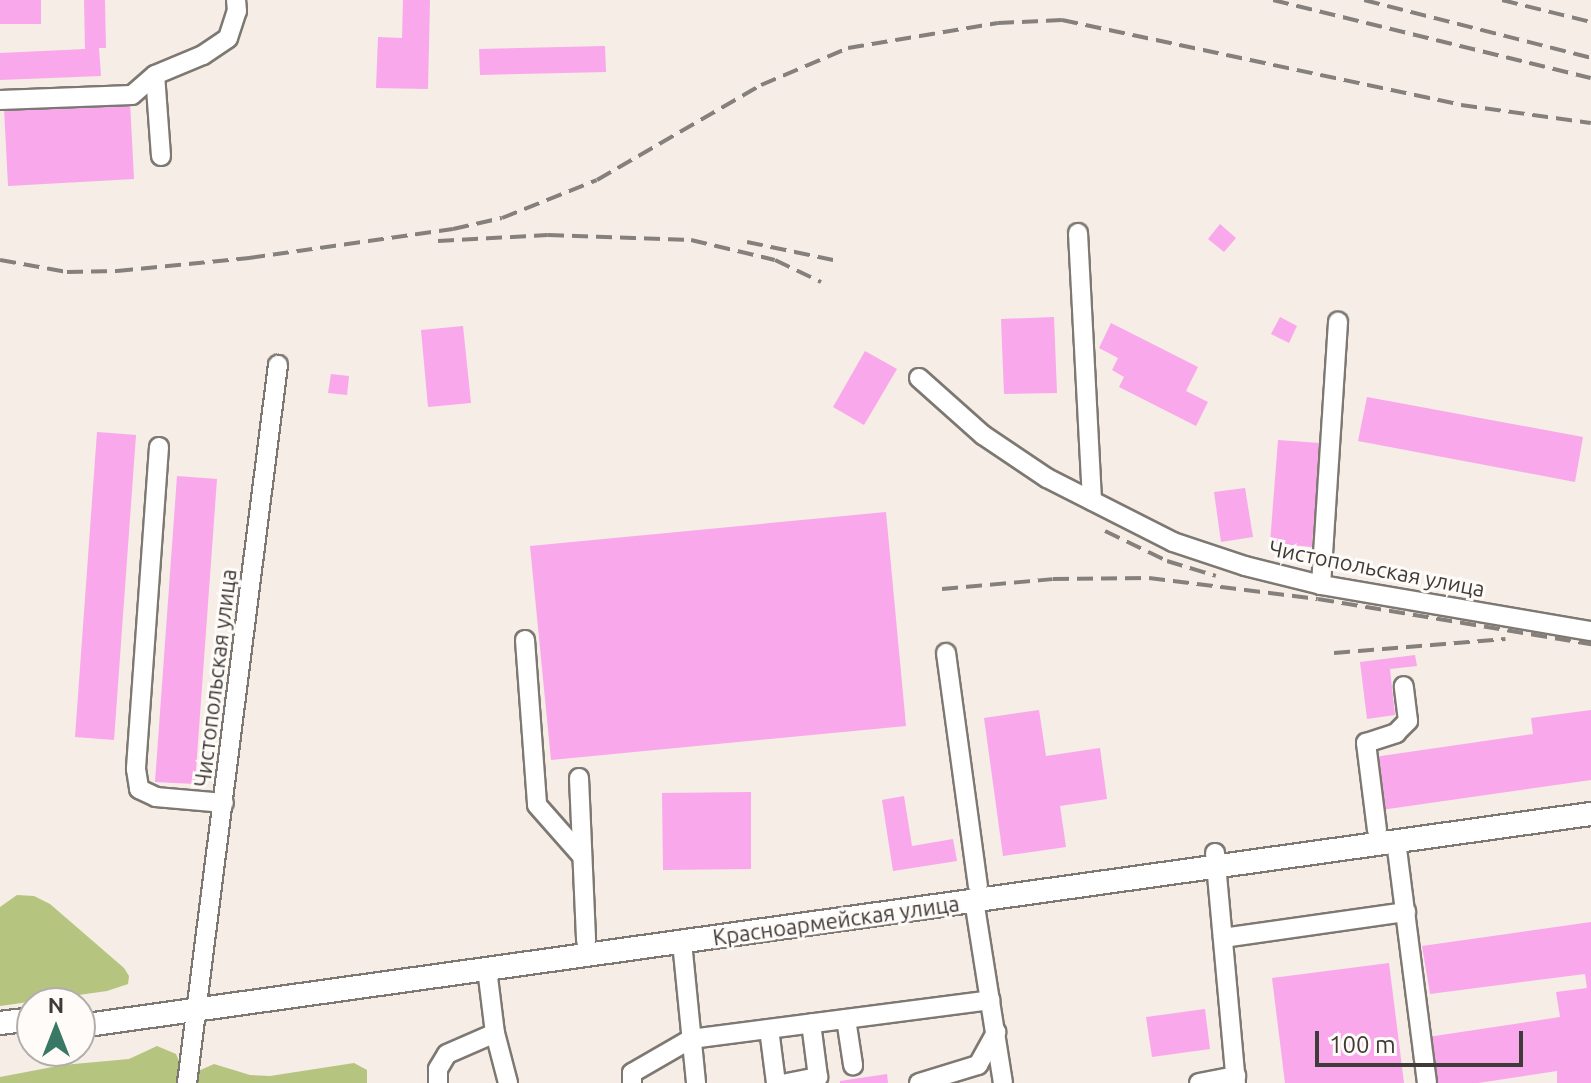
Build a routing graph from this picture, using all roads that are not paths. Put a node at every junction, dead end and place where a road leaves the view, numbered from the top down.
1 (236, 0) edge
2 (155, 75) junction
3 (0, 100) edge
4 (161, 156) dead end
5 (1078, 233) dead end
6 (1338, 322) dead end
7 (278, 365) dead end
8 (919, 378) dead end
9 (159, 447) dead end
10 (1092, 501) junction
11 (1321, 585) junction
12 (1591, 631) edge
13 (525, 640) dead end
14 (946, 653) dead end
15 (1404, 686) dead end
16 (579, 778) dead end
17 (1591, 800) edge
18 (224, 803) junction
19 (1591, 814) edge
20 (1387, 835) junction
21 (582, 856) junction
22 (1216, 860) junction
23 (976, 893) junction
24 (1406, 912) junction
25 (1223, 938) junction
26 (586, 941) junction
27 (682, 942) junction
28 (487, 969) junction
29 (990, 1000) junction
30 (196, 1003) junction
31 (96, 1011) edge
32 (846, 1019) junction
33 (96, 1023) edge
34 (811, 1023) junction
35 (769, 1029) junction
36 (996, 1032) junction
37 (495, 1033) junction
38 (691, 1039) junction
39 (853, 1065) dead end
40 (1236, 1079) edge
41 (187, 1083) edge
42 (438, 1083) edge
43 (508, 1083) edge
44 (632, 1083) edge
45 (696, 1083) edge
46 (776, 1083) edge
47 (787, 1083) edge
48 (919, 1083) edge
49 (1003, 1083) edge
50 (1199, 1083) edge
51 (1427, 1083) edge

1 - 2 street
2 - 3 street
2 - 4 street
5 - 10 street
6 - 11 street
7 - 18 street, Чистопольская улица
8 - 10 street, Чистопольская улица
9 - 18 street
10 - 11 street, Чистопольская улица
11 - 12 street, Чистопольская улица
13 - 21 street
14 - 23 street
15 - 20 street
16 - 21 street
17 - 20 main road, Красноармейская улица
18 - 30 street, Чистопольская улица
19 - 20 main road, Красноармейская улица
20 - 22 main road, Красноармейская улица
20 - 24 street
21 - 26 street
22 - 23 main road, Красноармейская улица
22 - 25 street
23 - 26 main road, Красноармейская улица
23 - 27 main road, Красноармейская улица
23 - 29 street
24 - 25 street
24 - 51 street
25 - 40 street
26 - 30 main road, Красноармейская улица
27 - 28 main road, Красноармейская улица
27 - 38 street
28 - 30 main road, Красноармейская улица
28 - 37 street
29 - 32 street
29 - 36 street
30 - 31 main road, Красноармейская улица
30 - 33 main road, Красноармейская улица
30 - 41 street, Чистопольская улица
32 - 34 street
32 - 39 street
34 - 35 street
34 - 47 street
35 - 38 street
35 - 46 street
36 - 48 street
36 - 49 street
37 - 42 street
37 - 43 street
38 - 44 street
38 - 45 street
40 - 50 street

